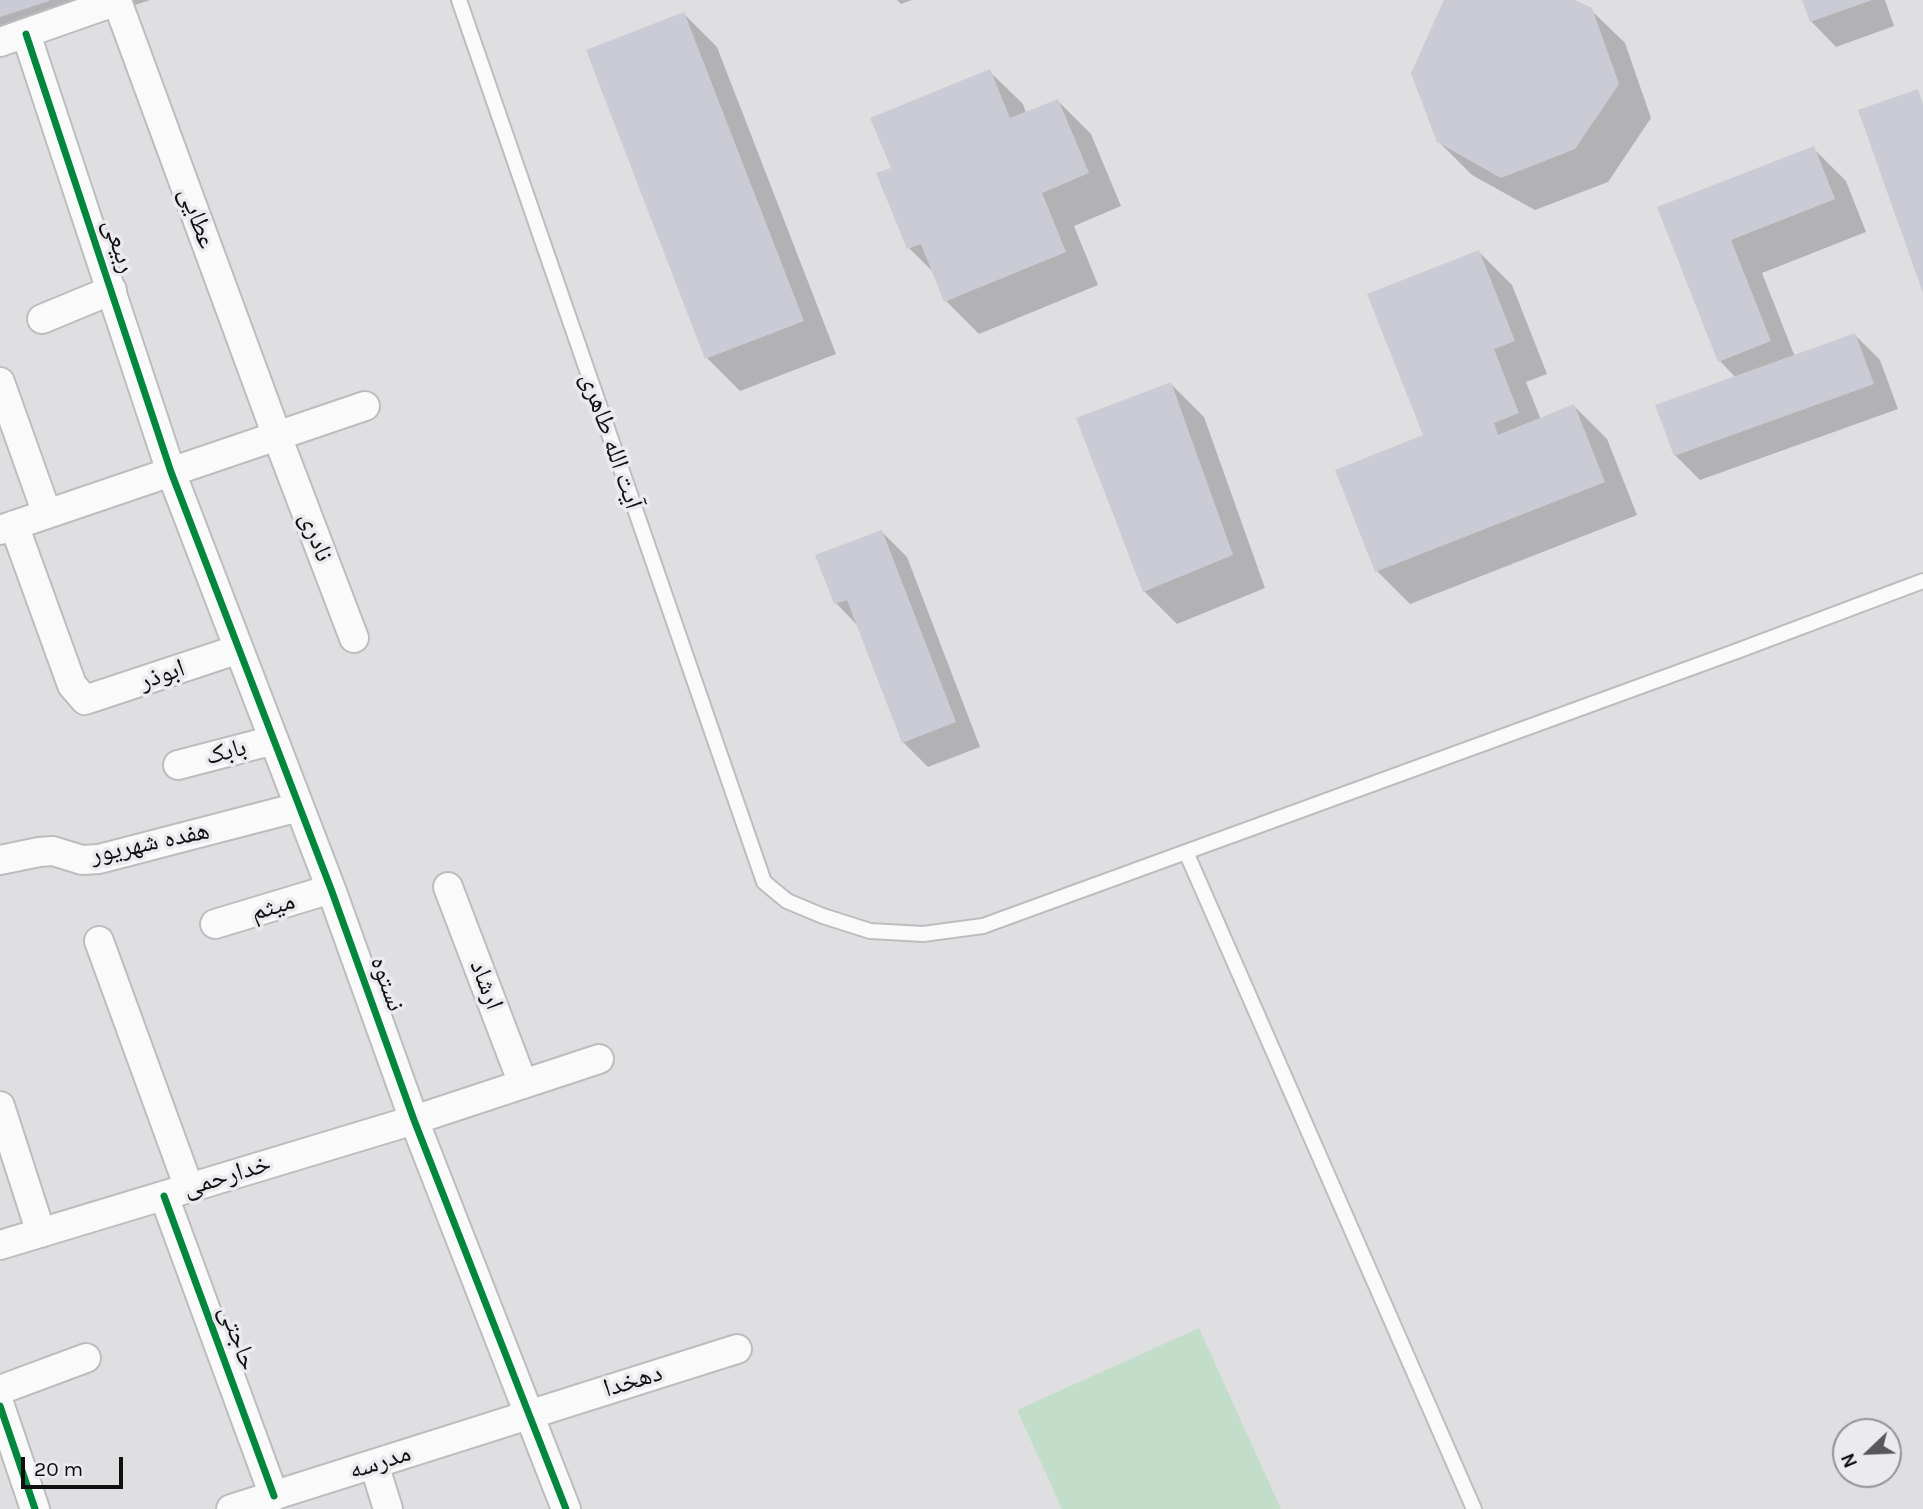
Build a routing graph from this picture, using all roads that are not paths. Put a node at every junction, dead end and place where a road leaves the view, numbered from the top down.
1 (459, 0) edge
2 (117, 1) edge
3 (13, 38) edge
4 (111, 290) junction
5 (42, 319) dead end
6 (0, 382) edge
7 (365, 407) dead end
8 (277, 436) junction
9 (171, 471) junction
10 (47, 514) junction
11 (7, 527) edge
12 (1923, 581) edge
13 (354, 638) dead end
14 (239, 649) junction
15 (274, 740) junction
16 (178, 765) dead end
17 (299, 807) junction
18 (1186, 852) junction
19 (0, 860) edge
20 (448, 887) dead end
21 (331, 889) junction
22 (215, 924) dead end
23 (99, 941) dead end
24 (599, 1059) dead end
25 (523, 1084) junction
26 (0, 1106) edge
27 (414, 1120) junction
28 (176, 1192) junction
29 (41, 1233) junction
30 (0, 1245) edge
31 (737, 1349) dead end
32 (86, 1358) dead end
33 (0, 1390) edge
34 (0, 1406) edge
35 (528, 1414) junction
36 (374, 1464) junction
37 (274, 1496) junction
38 (35, 1509) edge
39 (231, 1509) edge
40 (388, 1509) edge
41 (566, 1509) edge
42 (1474, 1509) edge

1 - 18 lane, آیت الله طاهری
2 - 3 street
2 - 8 street, عطایی
3 - 4 street, ربیعی
4 - 5 street
4 - 9 street, ربیعی
6 - 10 street
7 - 8 street
8 - 9 street
8 - 13 street, نادری
9 - 10 street
9 - 14 street, نستوه
10 - 11 street
11 - 14 street, ابوذر
12 - 18 lane
14 - 15 street, نستوه
15 - 16 street, بابک
15 - 17 street, نستوه
17 - 19 street, هفده شهریور
17 - 21 street, نستوه
18 - 42 lane
20 - 25 street, ارشاد
21 - 22 street, میثم
21 - 27 street, نستوه
23 - 28 street, حاجتی
24 - 25 street, خدارحمی
25 - 27 street, خدارحمی
26 - 29 street
27 - 28 street, خدارحمی
27 - 35 street, نستوه
28 - 29 street, خدارحمی
28 - 37 street, حاجتی
29 - 30 street, خدارحمی
31 - 35 street, دهخدا
32 - 33 street
34 - 38 street
35 - 36 street, مدرسه
35 - 41 street, نستوه
36 - 37 street, مدرسه
36 - 40 street
37 - 39 street, مدرسه

